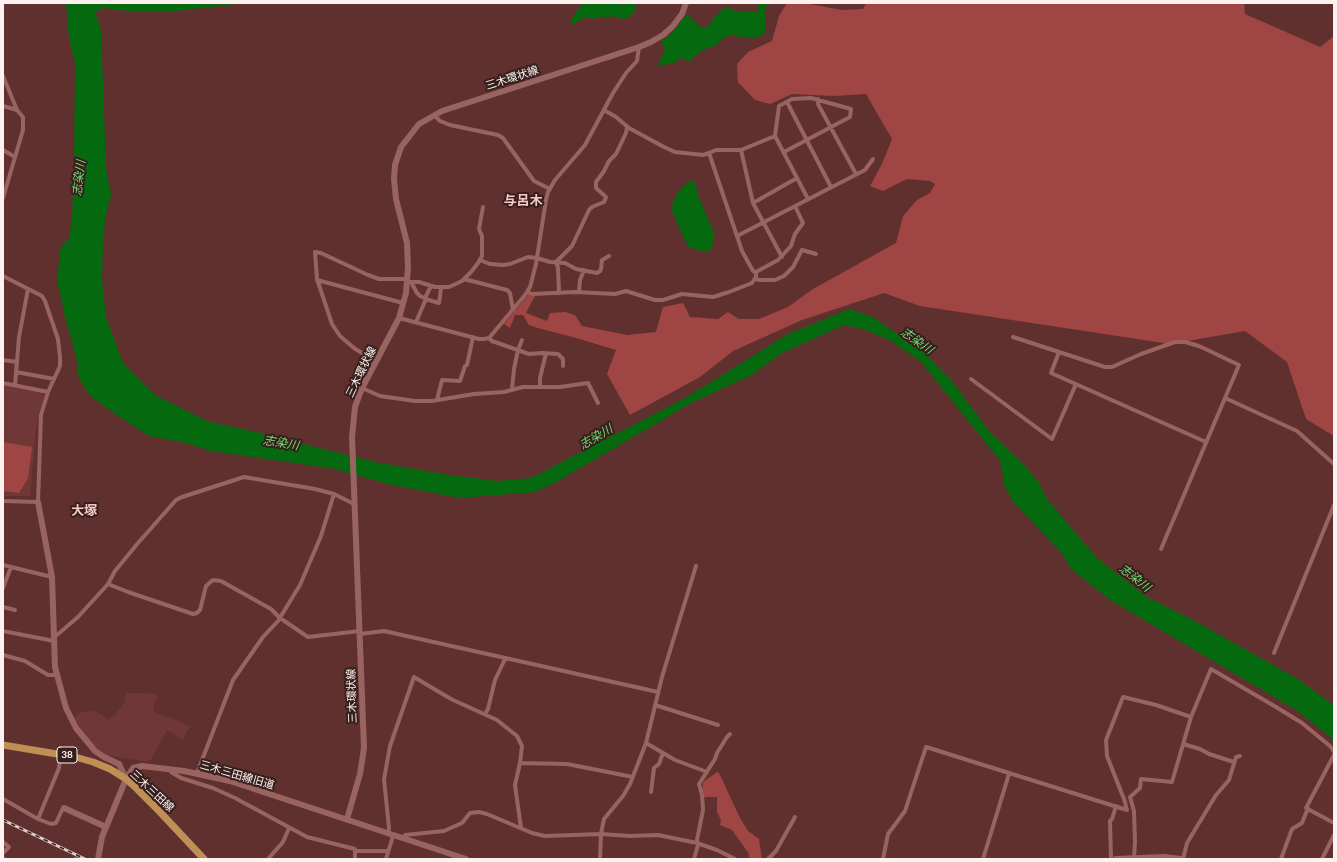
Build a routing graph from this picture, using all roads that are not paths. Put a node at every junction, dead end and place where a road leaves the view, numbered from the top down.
1 (686, 3) edge
2 (639, 47) junction
3 (3, 76) edge
4 (818, 100) junction
5 (787, 102) junction
6 (3, 106) edge
7 (17, 110) junction
8 (604, 110) junction
9 (434, 115) junction
10 (627, 127) junction
11 (831, 128) junction
12 (775, 136) junction
13 (807, 140) junction
14 (3, 150) edge
15 (741, 150) junction
16 (784, 152) junction
17 (709, 153) junction
18 (15, 157) junction
19 (873, 159) dead end
20 (856, 174) junction
21 (797, 178) junction
22 (831, 187) junction
23 (550, 188) junction
24 (3, 198) edge
25 (808, 199) junction
26 (754, 203) junction
27 (483, 206) dead end
28 (794, 206) junction
29 (764, 222) junction
30 (737, 236) junction
31 (816, 254) dead end
32 (609, 256) dead end
33 (782, 257) junction
34 (537, 258) junction
35 (480, 260) junction
36 (556, 262) junction
37 (584, 270) junction
38 (756, 272) junction
39 (3, 276) edge
40 (464, 279) junction
41 (755, 279) junction
42 (317, 280) junction
43 (409, 281) junction
44 (432, 286) junction
45 (441, 288) junction
46 (28, 289) junction
47 (527, 292) junction
48 (578, 292) junction
49 (559, 293) junction
50 (425, 298) junction
51 (403, 303) junction
52 (514, 310) junction
53 (399, 318) junction
54 (416, 322) junction
55 (473, 337) junction
56 (1013, 337) dead end
57 (489, 338) junction
58 (522, 340) dead end
59 (518, 350) junction
60 (1058, 352) junction
61 (546, 353) junction
62 (3, 360) edge
63 (17, 362) junction
64 (376, 362) junction
65 (563, 366) dead end
66 (16, 372) junction
67 (971, 378) dead end
68 (54, 379) junction
69 (3, 383) edge
70 (1076, 384) junction
71 (15, 385) junction
72 (540, 387) junction
73 (362, 388) junction
74 (512, 389) junction
75 (48, 392) junction
76 (1225, 398) junction
77 (437, 400) junction
78 (598, 403) dead end
79 (1206, 442) junction
80 (1334, 464) edge
81 (334, 494) junction
82 (3, 501) edge
83 (38, 502) junction
84 (354, 504) junction
85 (1334, 505) edge
86 (1160, 549) dead end
87 (3, 565) edge
88 (696, 566) dead end
89 (11, 567) junction
90 (52, 577) junction
91 (108, 584) junction
92 (3, 588) edge
93 (3, 607) edge
94 (15, 610) dead end
95 (280, 618) junction
96 (3, 632) edge
97 (360, 633) junction
98 (54, 638) junction
99 (1274, 653) dead end
100 (3, 655) edge
101 (505, 659) junction
102 (57, 675) junction
103 (658, 692) junction
104 (655, 705) junction
105 (485, 714) junction
106 (1190, 717) junction
107 (718, 725) dead end
108 (730, 734) dead end
109 (646, 743) junction
110 (1184, 744) junction
111 (3, 745) edge
112 (1334, 752) edge
113 (663, 753) junction
114 (60, 754) junction
115 (1334, 755) edge
116 (1240, 756) dead end
117 (1234, 762) junction
118 (520, 763) junction
119 (171, 769) junction
120 (707, 772) junction
121 (197, 773) junction
122 (1009, 774) junction
123 (633, 777) junction
124 (126, 779) junction
125 (651, 792) dead end
126 (3, 798) edge
127 (1116, 806) junction
128 (64, 808) joint
129 (1308, 808) junction
130 (1127, 810) junction
131 (1134, 811) junction
132 (795, 818) dead end
133 (38, 819) junction
134 (347, 819) junction
135 (1334, 823) edge
136 (106, 827) junction
137 (289, 828) junction
138 (521, 828) junction
139 (601, 834) junction
140 (390, 835) junction
141 (1334, 835) edge
142 (404, 838) junction
143 (3, 842) edge
144 (697, 843) junction
145 (355, 851) junction
146 (387, 851) junction
147 (3, 853) edge
148 (270, 858) edge
149 (458, 858) edge
150 (1138, 858) edge
151 (98, 859) edge
152 (204, 859) edge
153 (355, 859) edge
154 (386, 859) edge
155 (466, 859) edge
156 (600, 859) edge
157 (694, 859) edge
158 (735, 859) edge
159 (768, 859) edge
160 (883, 859) edge
161 (983, 859) edge
162 (1111, 859) edge
163 (1116, 859) edge
164 (1182, 859) edge
165 (1281, 859) edge
166 (1322, 859) edge

1 - 2 main road, 三木環状線
2 - 8 street
2 - 9 main road, 三木環状線
3 - 7 street
4 - 5 street
4 - 11 street
4 - 11 street
5 - 12 street
5 - 13 street
6 - 7 street
7 - 18 street
8 - 10 street
8 - 23 street
9 - 23 street
9 - 43 main road, 三木環状線
10 - 17 street
10 - 36 street
11 - 13 street
11 - 20 street
12 - 15 street
12 - 16 street
13 - 16 street
13 - 22 street
14 - 18 street
15 - 17 street
15 - 26 street
16 - 21 street
17 - 30 street
18 - 24 street
19 - 20 street
20 - 22 street
21 - 25 street
21 - 26 street
22 - 25 street
23 - 34 street
25 - 28 street
26 - 29 street
27 - 35 street
28 - 29 street
28 - 33 street
29 - 30 street
29 - 33 street
30 - 38 street
31 - 41 street
32 - 37 street
33 - 38 street
34 - 35 street
34 - 36 street
34 - 47 street
35 - 40 street
36 - 37 street
36 - 49 street
37 - 48 street
38 - 41 street
39 - 46 street
40 - 45 street
40 - 52 street
41 - 48 street
42 - 43 street
42 - 51 street
42 - 64 street
43 - 44 street
43 - 50 street
43 - 51 main road, 三木環状線
44 - 45 street
44 - 50 street
45 - 50 street
46 - 63 street
46 - 68 street
47 - 49 street
47 - 52 street
48 - 49 street
50 - 54 street
51 - 53 main road, 三木環状線
52 - 57 street
53 - 54 street
53 - 64 main road, 三木環状線
54 - 55 street
55 - 57 street
55 - 77 street
56 - 60 street
57 - 59 street
58 - 59 street
59 - 61 street
59 - 74 street
60 - 70 street
60 - 76 street
61 - 65 street
61 - 72 street
62 - 63 street
63 - 66 street
64 - 73 main road, 三木環状線
66 - 68 street
66 - 71 street
67 - 70 street
68 - 75 street
69 - 71 street
70 - 79 street
71 - 75 street
72 - 74 street
72 - 78 street
73 - 77 street
73 - 84 main road, 三木環状線
74 - 77 street
75 - 83 street
76 - 79 street
76 - 80 street
79 - 86 street
81 - 84 street
81 - 91 street
81 - 95 street
82 - 83 street
83 - 90 main road
84 - 97 main road, 三木環状線
85 - 99 street
87 - 89 street
88 - 103 street
89 - 90 street
89 - 92 street
90 - 98 main road
91 - 95 street
91 - 98 street
93 - 94 street
95 - 97 street
95 - 121 street
96 - 98 street
97 - 101 street
97 - 134 main road, 三木環状線
98 - 102 main road
100 - 102 street
101 - 103 street
101 - 105 street
102 - 124 main road
103 - 104 street
104 - 107 street
104 - 109 street
105 - 118 street
105 - 140 street
106 - 110 street
106 - 112 street
106 - 130 street
108 - 120 street
109 - 113 street
109 - 123 street
110 - 117 street
110 - 131 street
111 - 114 main road, 三木三田線 / 38
113 - 120 street
113 - 125 street
114 - 124 main road, 三木三田線 / 38
114 - 133 street
115 - 129 street
116 - 117 street
117 - 164 street
118 - 123 street
118 - 138 street
119 - 121 main road, 三木三田線旧道
119 - 124 main road, 三木三田線旧道
119 - 137 street
120 - 144 street
121 - 134 main road, 三木三田線旧道
122 - 127 street
122 - 160 street
122 - 161 street
123 - 139 street
124 - 136 main road
124 - 152 main road, 三木三田線 / 38
126 - 133 street
127 - 130 street
127 - 162 street
128 - 133 street
128 - 136 main road
129 - 135 street
129 - 165 street
130 - 131 street
131 - 150 street
132 - 159 street
134 - 140 main road
136 - 151 main road
137 - 145 street
137 - 148 street
138 - 139 street
138 - 142 street
139 - 144 street
139 - 156 street
140 - 142 main road
140 - 146 street
141 - 166 street
142 - 149 main road
143 - 147 street
144 - 157 street
144 - 158 street
145 - 146 street
145 - 153 street
146 - 154 street
149 - 155 main road
150 - 163 main road
150 - 164 main road

